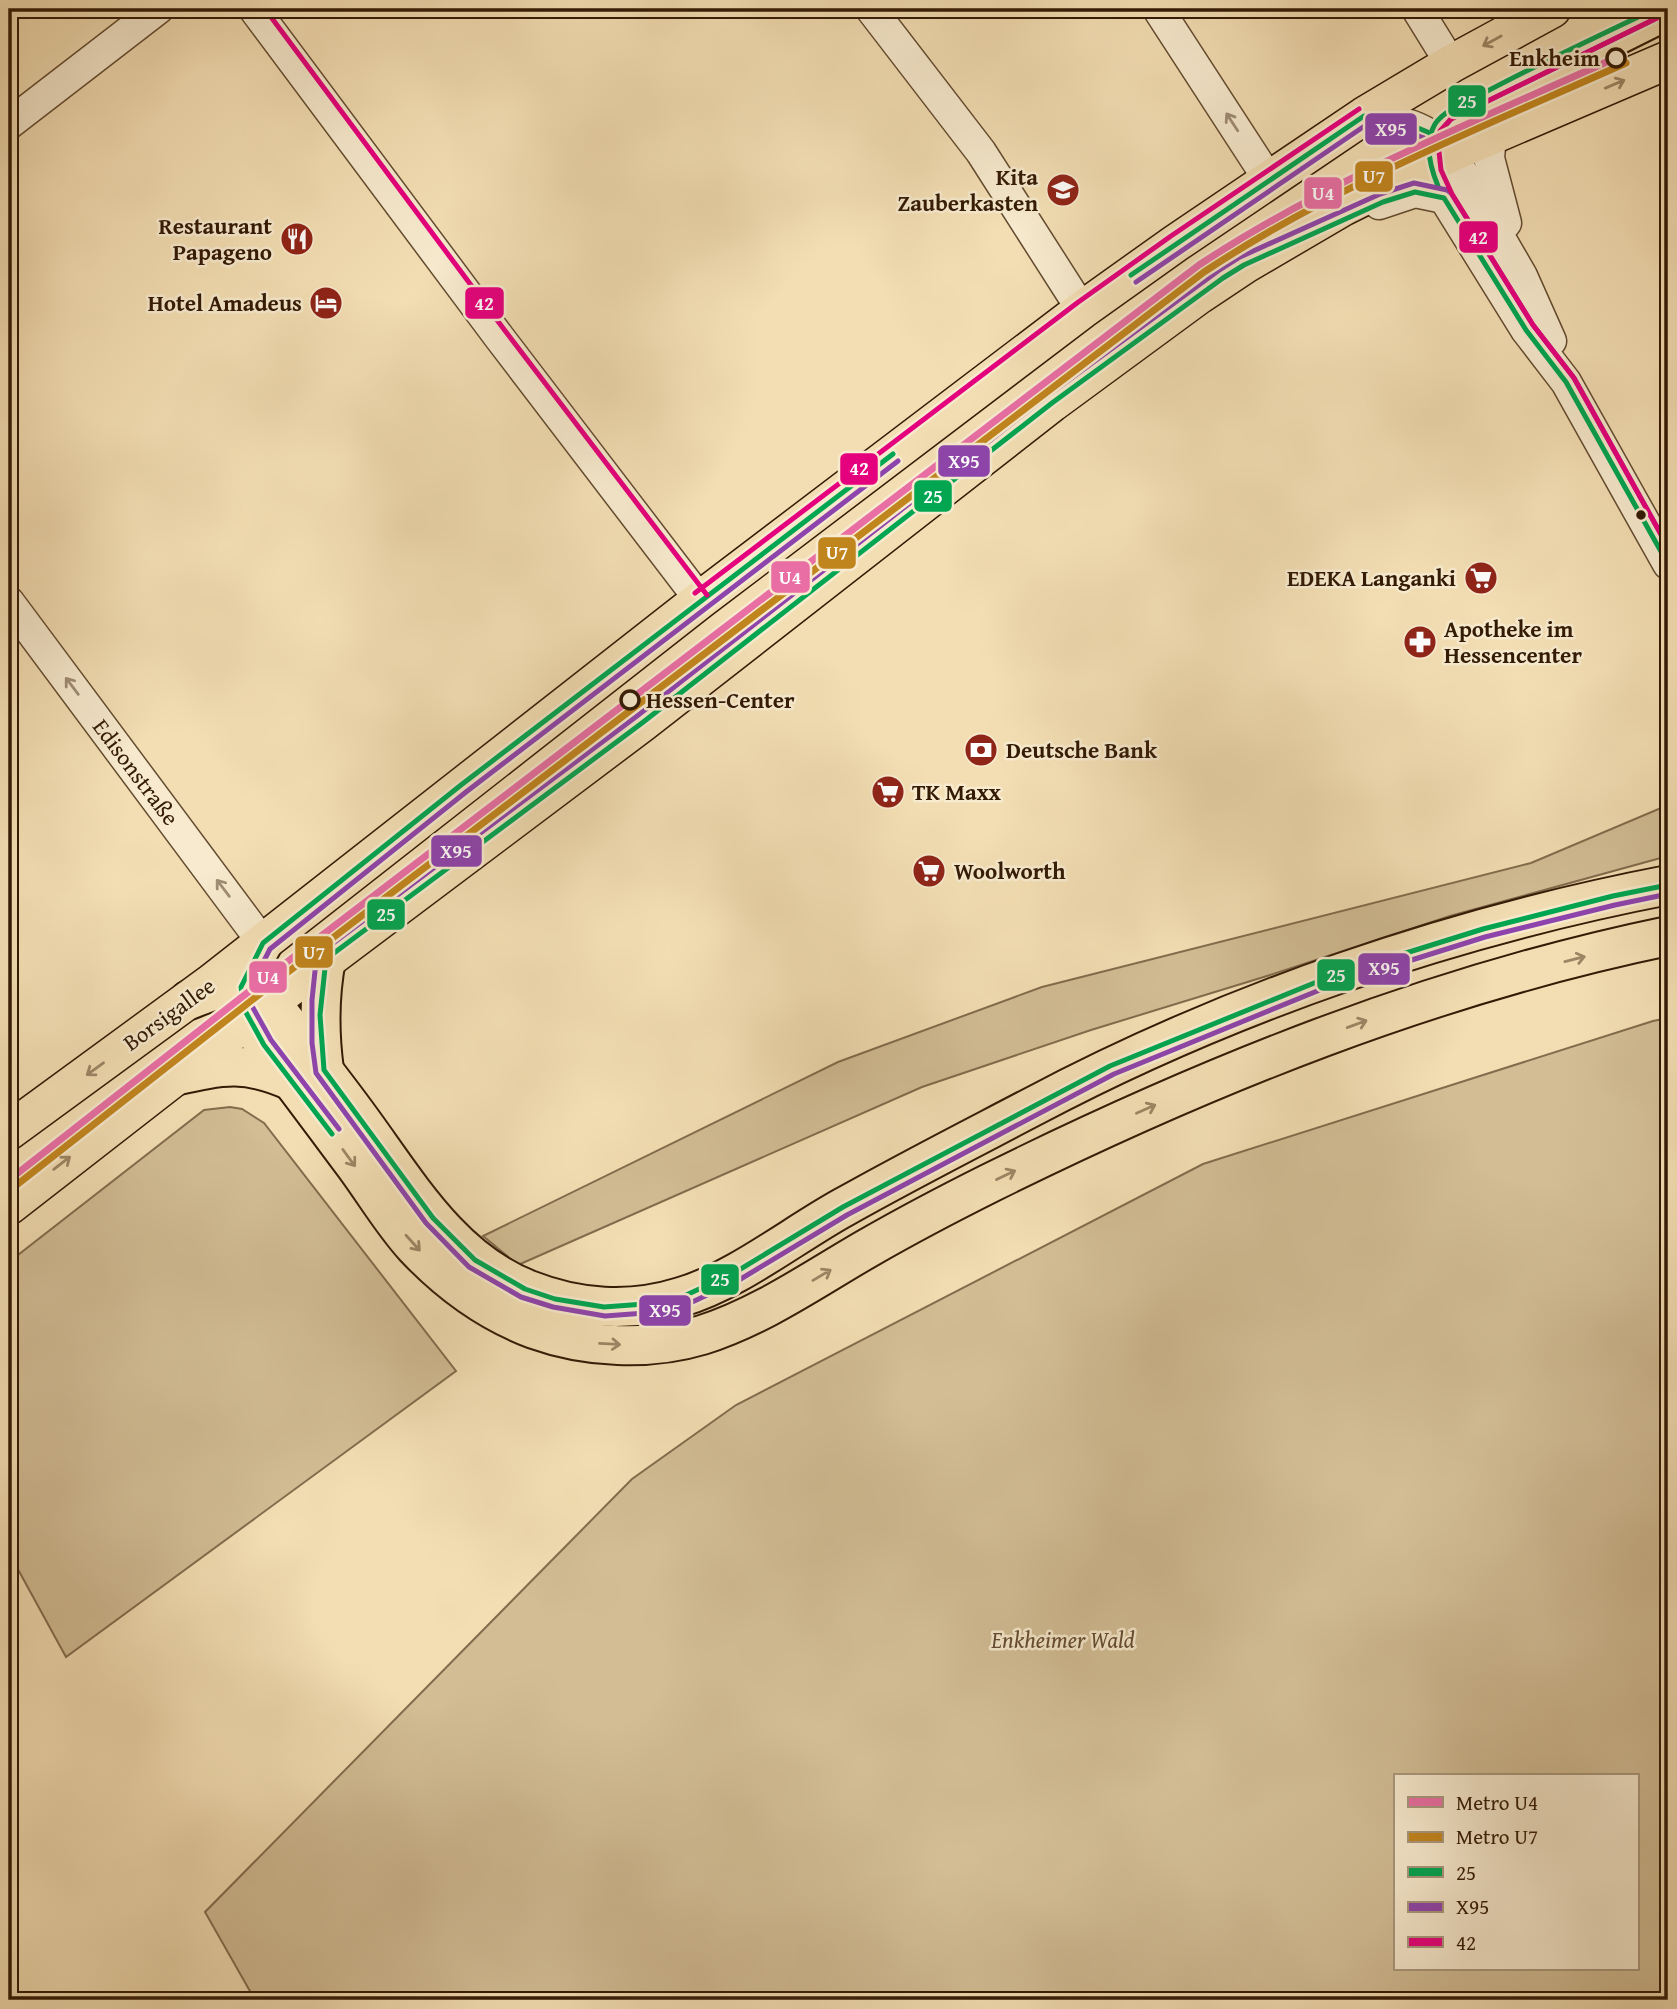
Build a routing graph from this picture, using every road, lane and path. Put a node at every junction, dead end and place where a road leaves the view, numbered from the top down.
1 (158, 9) edge
2 (254, 9) edge
3 (871, 9) edge
4 (1158, 9) edge
5 (1417, 9) edge
6 (1552, 9) edge
7 (1668, 60) edge
8 (1451, 64) junction
9 (1364, 116) junction
10 (9, 124) edge
11 (1491, 136) junction
12 (1451, 153) junction
13 (1269, 180) junction
14 (1244, 265) junction
15 (1522, 276) junction
16 (1082, 310) junction
17 (1563, 379) junction
18 (1668, 564) edge
19 (700, 600) junction
20 (9, 602) edge
21 (1668, 886) edge
22 (1668, 936) edge
23 (263, 943) junction
24 (326, 960) junction
25 (190, 1000) junction
26 (253, 1003) junction
27 (174, 1076) junction
28 (309, 1076) junction
29 (9, 1132) edge
30 (9, 1206) edge

1 - 10 street
2 - 19 street
3 - 16 street
13 -> 4 street
5 - 8 street
6 -> 8 main road, Borsigallee
11 -> 7 main road
8 - 9 main road, Borsigallee
9 - 12 street
9 - 13 main road, Borsigallee
11 - 12 main road
11 - 15 street
12 - 14 main road
12 - 15 street
13 - 16 main road, Borsigallee
14 - 17 street
14 - 24 main road
15 - 17 street
16 - 19 main road, Borsigallee
17 - 18 street
19 - 23 main road, Borsigallee
23 -> 20 street, Edisonstraße
21 - 28 highway
28 -> 22 highway
23 - 25 main road, Borsigallee
23 - 26 highway
24 - 26 main road
24 - 28 highway
25 - 26 highway
25 -> 29 main road, Borsigallee
26 - 27 main road
26 - 28 highway
27 - 28 highway
30 -> 27 main road

